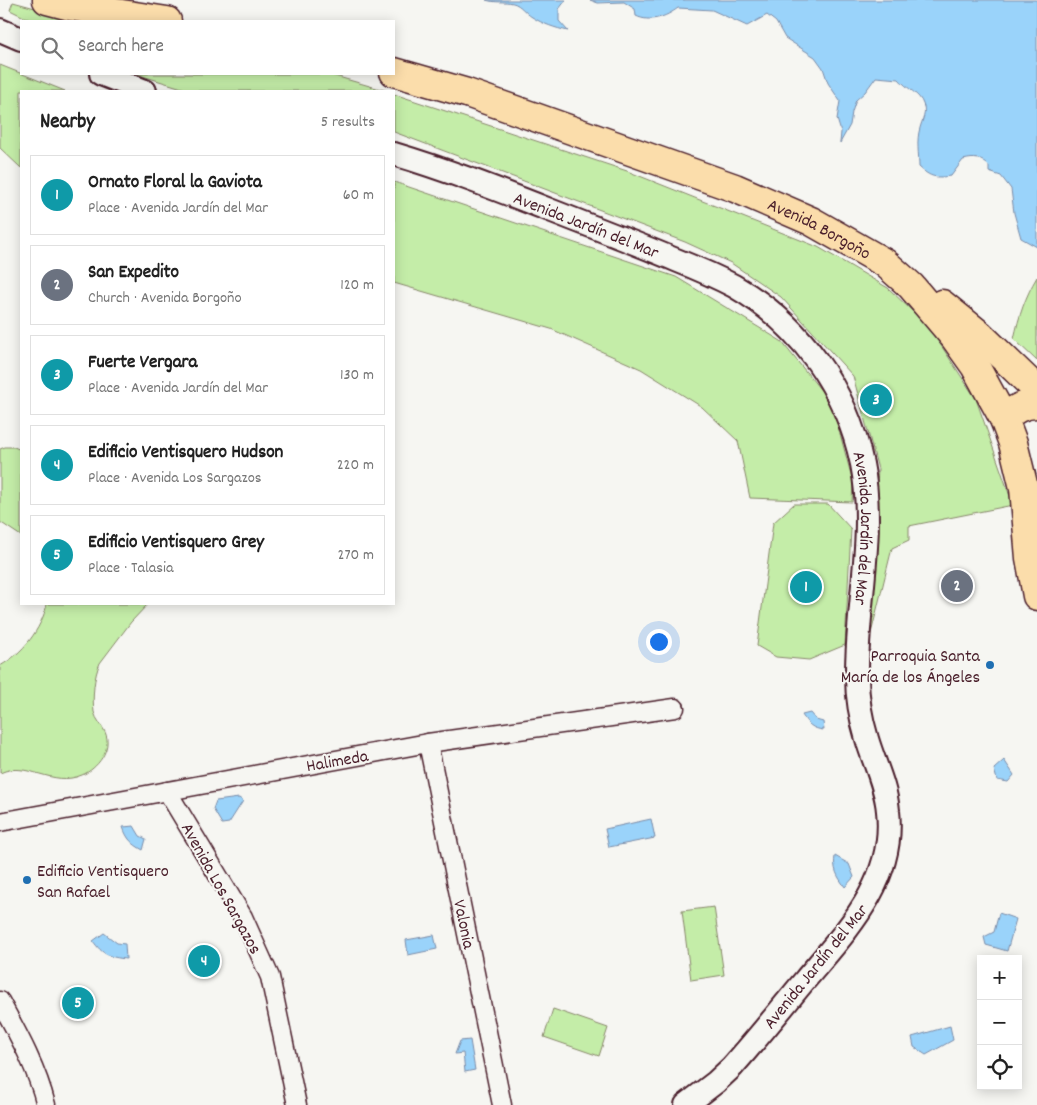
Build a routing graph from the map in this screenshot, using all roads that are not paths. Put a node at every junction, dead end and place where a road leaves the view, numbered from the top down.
1 (47, 0) edge
2 (161, 20) edge
3 (0, 30) edge
4 (20, 39) edge
5 (395, 72) edge
6 (104, 75) edge
7 (142, 90) edge
8 (395, 154) edge
9 (886, 263) junction
10 (1037, 390) edge
11 (1037, 404) edge
12 (1004, 419) junction
13 (1037, 596) edge
14 (675, 708) dead end
15 (428, 743) junction
16 (167, 791) junction
17 (0, 822) edge
18 (0, 1000) edge
19 (46, 1105) edge
20 (297, 1105) edge
21 (502, 1105) edge
22 (686, 1105) edge

1 - 2 main road
3 - 4 street
5 - 9 main road, Avenida Borgoño
6 - 7 street
8 - 22 street, Avenida Jardín del Mar
9 - 10 main road
9 - 12 main road, Avenida Borgoño
11 - 12 main road
12 - 13 main road, Avenida Borgoño
14 - 15 street, Halimeda
15 - 16 street, Halimeda
15 - 21 street, Valonia
16 - 17 street, Halimeda
16 - 20 street, Avenida Los Sargazos
18 - 19 street

